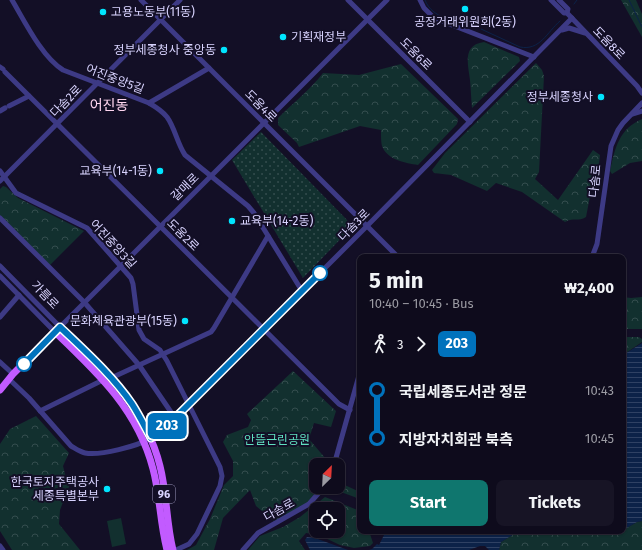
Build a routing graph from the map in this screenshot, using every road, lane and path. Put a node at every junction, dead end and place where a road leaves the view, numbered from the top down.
1 (12, 0) edge
2 (141, 0) edge
3 (180, 0) edge
4 (348, 0) edge
5 (387, 0) edge
6 (420, 0) edge
7 (551, 0) edge
8 (559, 0) edge
9 (567, 13) junction
10 (572, 18) junction
11 (161, 20) junction
12 (368, 20) junction
13 (559, 32) junction
14 (586, 34) junction
15 (534, 57) junction
16 (209, 68) junction
17 (3, 69) edge
18 (97, 83) junction
19 (640, 87) edge
20 (642, 93) edge
21 (29, 96) junction
22 (149, 103) junction
23 (642, 103) edge
24 (5, 108) edge
25 (642, 112) edge
26 (632, 114) junction
27 (264, 122) junction
28 (470, 122) junction
29 (58, 124) junction
30 (0, 171) edge
31 (211, 177) junction
32 (2, 179) edge
33 (0, 218) edge
34 (367, 226) junction
35 (161, 227) junction
36 (268, 236) junction
37 (395, 254) edge
38 (593, 254) edge
39 (0, 266) edge
40 (121, 267) junction
41 (0, 276) edge
42 (302, 291) junction
43 (20, 295) junction
44 (231, 297) junction
45 (84, 302) junction
46 (0, 317) edge
47 (58, 329) junction
48 (264, 329) junction
49 (163, 354) junction
50 (0, 362) edge
51 (139, 365) junction
52 (11, 377) junction
53 (111, 378) junction
54 (104, 380) junction
55 (357, 383) edge
56 (0, 390) edge
57 (189, 404) junction
58 (350, 410) junction
59 (40, 411) junction
60 (175, 418) junction
61 (148, 440) junction
62 (336, 458) edge
63 (318, 494) edge
64 (0, 546) edge
65 (3, 550) edge
66 (167, 550) edge
67 (173, 550) edge
68 (176, 550) edge
69 (244, 550) edge

1 - 18 street, 어진중앙5길
2 - 11 street, 도움4로
3 - 11 street, 다솜2로
4 - 12 street, 도움6로
5 - 12 street, 갈매로
6 - 15 street
7 - 9 street, 도움8로
8 - 9 street, 도움8로
9 - 10 street, 도움8로
10 - 13 street, 다솜3로
10 - 14 street, 도움8로
11 - 16 street, 도움4로
11 - 18 street, 다솜2로
12 - 27 street, 갈매로
12 - 28 street, 도움6로
13 - 14 street
13 - 15 street, 다솜3로
14 - 19 street, 도움8로
15 - 28 street, 다솜3로
16 - 22 street
16 - 27 street, 도움4로
17 - 21 street, 도움2로
18 - 22 street, 어진중앙5길
18 - 29 street, 다솜2로
19 - 20 street, 도움8로
21 - 24 street
21 - 29 street, 도움2로
22 - 31 street, 어진중앙5길
23 - 26 street, 다솜로
25 - 26 street
26 - 38 street, 다솜로
27 - 31 street, 갈매로
27 - 34 street, 도움4로
28 - 34 street, 다솜3로
29 - 32 street, 다솜2로
29 - 35 street, 도움2로
30 - 32 street, 어진중앙3길
31 - 35 street, 갈매로
31 - 36 street, 어진중앙5길
32 - 40 street, 어진중앙3길
33 - 45 street
34 - 37 street, 도움4로
34 - 42 street, 다솜3로
35 - 40 street, 갈매로
35 - 44 street, 도움2로
36 - 42 street, 어진중앙5길
36 - 44 street
39 - 47 street, 가름로
40 - 45 street, 갈매로
40 - 49 street, 어진중앙3길
41 - 43 street, 가름로
42 - 48 street, 다솜3로
43 - 46 street
43 - 47 street, 가름로
44 - 48 street, 도움2로
44 - 49 street
45 - 47 street, 갈매로
45 - 51 street
47 - 52 main road, 갈매로
47 - 53 main road, 가름로 / 96
47 - 54 main road, 가름로 / 96
48 - 57 street, 다솜3로
48 - 58 street, 도움2로
49 - 51 street
49 - 57 street, 어진중앙3길
50 - 52 street
51 - 53 street
51 - 60 street
52 - 56 main road, 갈매로
52 - 59 street
53 - 61 main road, 가름로 / 96
54 - 59 street
54 - 61 main road, 가름로 / 96
55 - 58 street
57 - 60 street, 다솜3로
57 - 68 street, 어진중앙3길
58 - 62 street
59 - 61 street
60 - 61 street, 다솜3로
61 - 66 main road, 가름로 / 96
61 - 67 main road, 가름로 / 96
63 - 69 street, 다솜로
64 - 65 street

